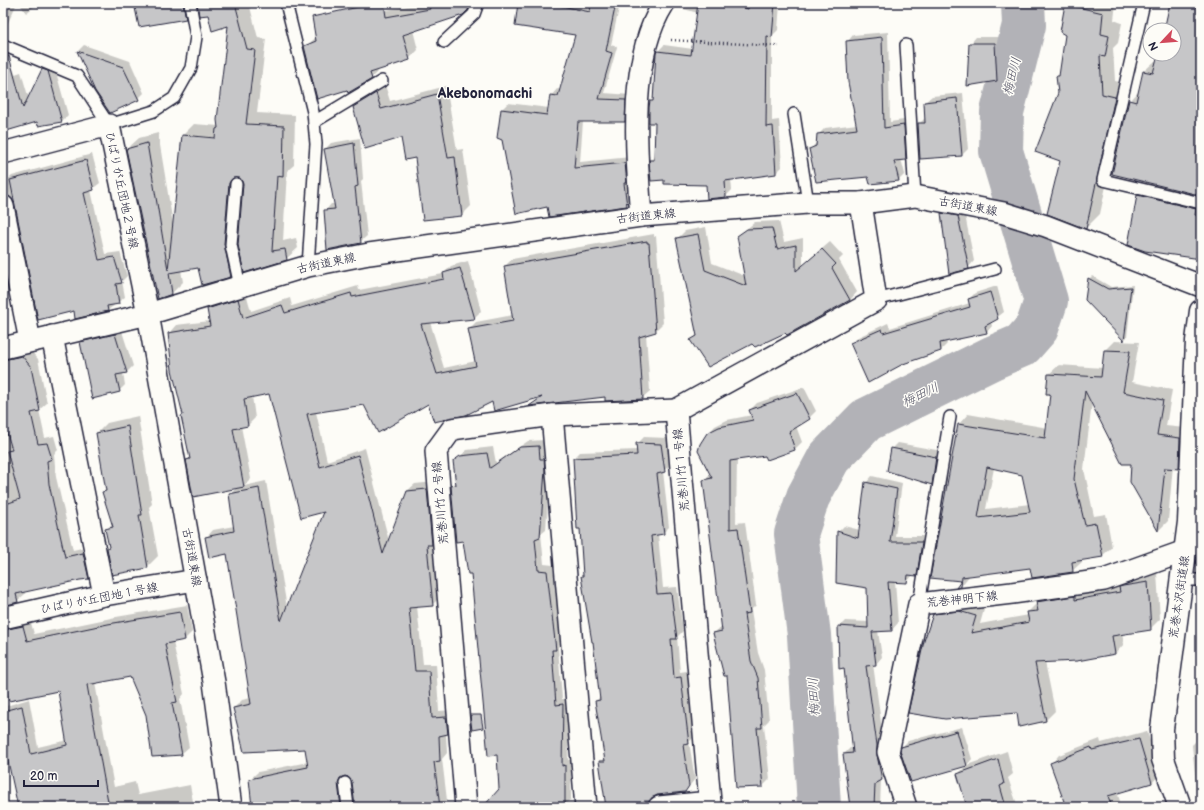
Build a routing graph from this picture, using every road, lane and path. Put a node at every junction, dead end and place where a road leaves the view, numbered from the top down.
1 (190, 3) edge
2 (286, 3) edge
3 (478, 3) edge
4 (664, 3) edge
5 (1144, 3) edge
6 (647, 38) junction
7 (444, 42) dead end
8 (3, 45) edge
9 (906, 45) dead end
10 (779, 46) dead end
11 (382, 81) dead end
12 (794, 114) dead end
13 (314, 122) junction
14 (109, 125) junction
15 (3, 153) edge
16 (236, 184) dead end
17 (915, 196) junction
18 (808, 203) junction
19 (861, 203) junction
20 (1201, 203) edge
21 (3, 206) edge
22 (641, 216) junction
23 (308, 266) junction
24 (994, 269) dead end
25 (240, 286) junction
26 (1201, 286) edge
27 (876, 300) junction
28 (1201, 311) edge
29 (148, 314) junction
30 (52, 336) junction
31 (30, 341) junction
32 (1199, 341) edge
33 (3, 348) edge
34 (676, 410) junction
35 (552, 415) junction
36 (950, 417) dead end
37 (1185, 551) junction
38 (196, 580) junction
39 (1191, 580) edge
40 (104, 595) junction
41 (919, 604) junction
42 (3, 618) edge
43 (345, 783) dead end
44 (231, 807) edge
45 (348, 807) edge
46 (466, 807) edge
47 (586, 807) edge
48 (659, 807) edge
49 (906, 807) edge
50 (1180, 807) edge

1 - 14 lane
2 - 13 lane
3 - 7 lane
4 - 6 street
5 - 20 lane
6 - 10 path
6 - 22 street
8 - 14 lane
9 - 17 lane
11 - 13 lane
12 - 18 lane
13 - 23 lane
14 - 15 street, ひばりが丘団地２号線
14 - 29 street, ひばりが丘団地２号線
16 - 25 lane
17 - 19 street, 古街道東線
17 - 26 street, 古街道東線
18 - 19 street, 古街道東線
18 - 22 street, 古街道東線
19 - 27 street
21 - 31 street
22 - 23 street, 古街道東線
23 - 25 street, 古街道東線
24 - 27 lane
25 - 29 street, 古街道東線
27 - 34 street
28 - 32 street, 荒巻本沢街道線
29 - 30 street
29 - 38 street, 古街道東線
30 - 31 street
30 - 40 street
31 - 33 street
32 - 37 street, 荒巻本沢街道線
34 - 35 street, 荒巻川竹２号線
34 - 48 street, 荒巻川竹１号線
35 - 46 street, 荒巻川竹２号線
35 - 47 street
36 - 41 lane
37 - 39 street, 荒巻本沢街道線
37 - 41 street, 荒巻神明下線
38 - 40 street, ひばりが丘団地１号線
38 - 44 street, 古街道東線
39 - 50 street, 荒巻本沢街道線
40 - 42 street, ひばりが丘団地１号線
41 - 49 street, 荒巻神明下線
43 - 45 lane

